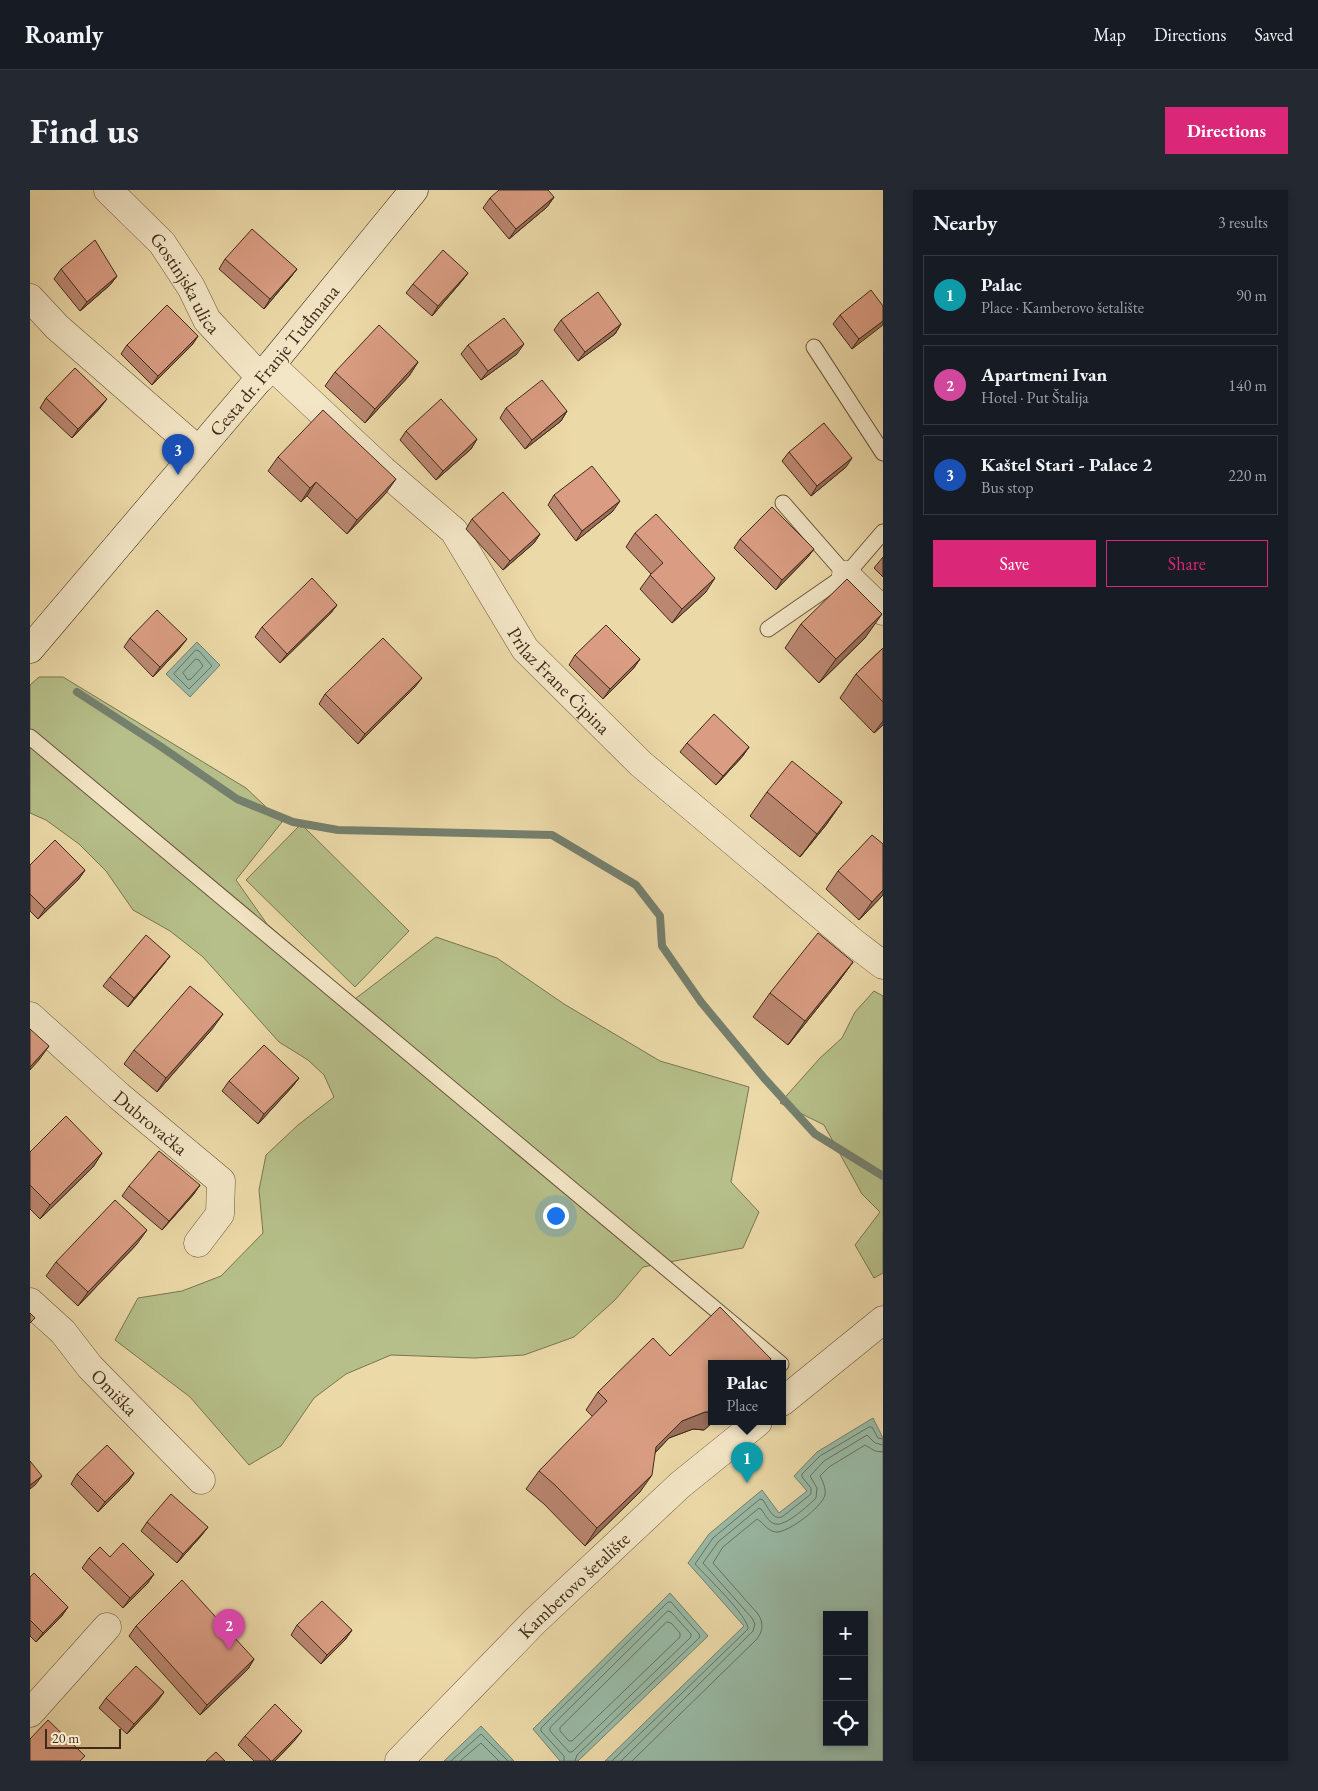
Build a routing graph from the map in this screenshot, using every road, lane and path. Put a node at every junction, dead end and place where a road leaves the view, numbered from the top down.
1 (108, 190) edge
2 (414, 190) edge
3 (30, 298) edge
4 (814, 347) dead end
5 (266, 371) junction
6 (198, 450) junction
7 (883, 453) edge
8 (783, 503) dead end
9 (883, 532) edge
10 (846, 575) junction
11 (883, 611) edge
12 (768, 629) dead end
13 (32, 645) edge
14 (30, 737) edge
15 (883, 965) edge
16 (30, 1016) edge
17 (198, 1243) dead end
18 (30, 1302) edge
19 (883, 1320) edge
20 (776, 1360) edge
21 (786, 1368) edge
22 (804, 1384) junction
23 (786, 1399) edge
24 (754, 1425) edge
25 (201, 1480) dead end
26 (107, 1626) dead end
27 (30, 1713) edge
28 (399, 1761) edge

1 - 5 street, Gostinjska ulica
2 - 5 street, Cesta dr. Franje Tuđmana
3 - 6 street
4 - 7 lane
5 - 6 street, Cesta dr. Franje Tuđmana
5 - 15 street, Prilaz Frane Ćipina
6 - 13 street, Cesta dr. Franje Tuđmana
8 - 10 lane
9 - 10 lane
10 - 11 street
10 - 12 lane
14 - 20 lane
16 - 17 street, Dubrovačka
18 - 25 street, Omiška
19 - 22 street
21 - 22 lane
22 - 23 street
24 - 28 street, Kamberovo šetalište
26 - 27 street

